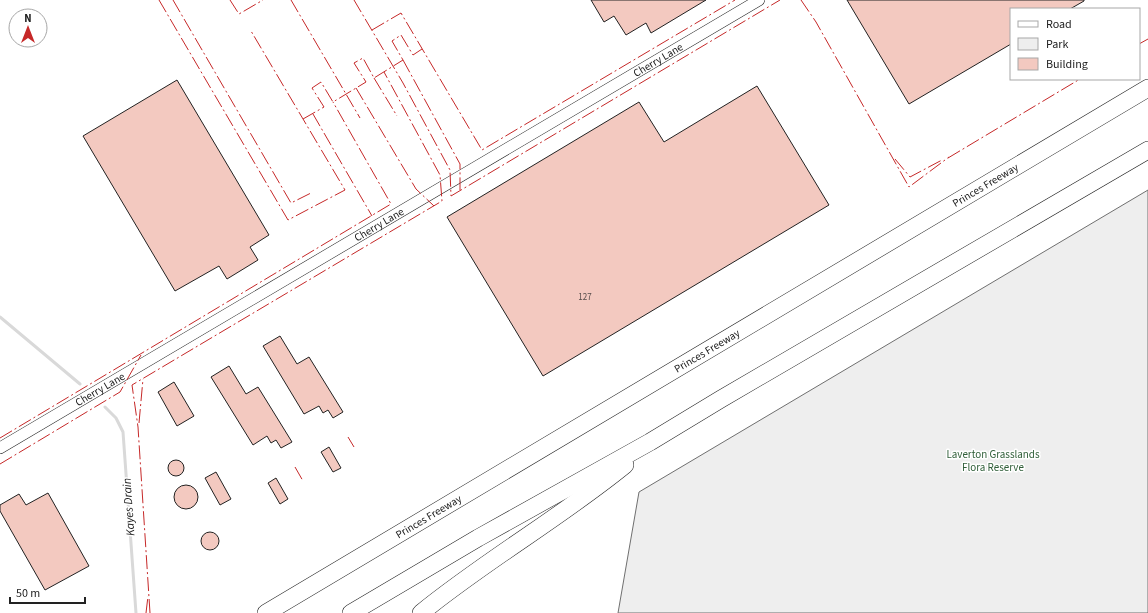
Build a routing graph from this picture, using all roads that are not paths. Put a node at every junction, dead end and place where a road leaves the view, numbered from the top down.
1 (759, 0) edge
2 (1148, 88) edge
3 (1148, 150) edge
4 (650, 442) junction
5 (0, 448) edge
6 (477, 486) junction
7 (253, 613) edge
8 (266, 613) edge
9 (351, 613) edge
10 (421, 613) edge

1 - 5 street, Cherry Lane
2 - 6 highway, Princes Freeway
3 - 4 highway
4 - 9 highway
4 - 10 highway
6 - 7 highway
6 - 8 highway, Princes Freeway

